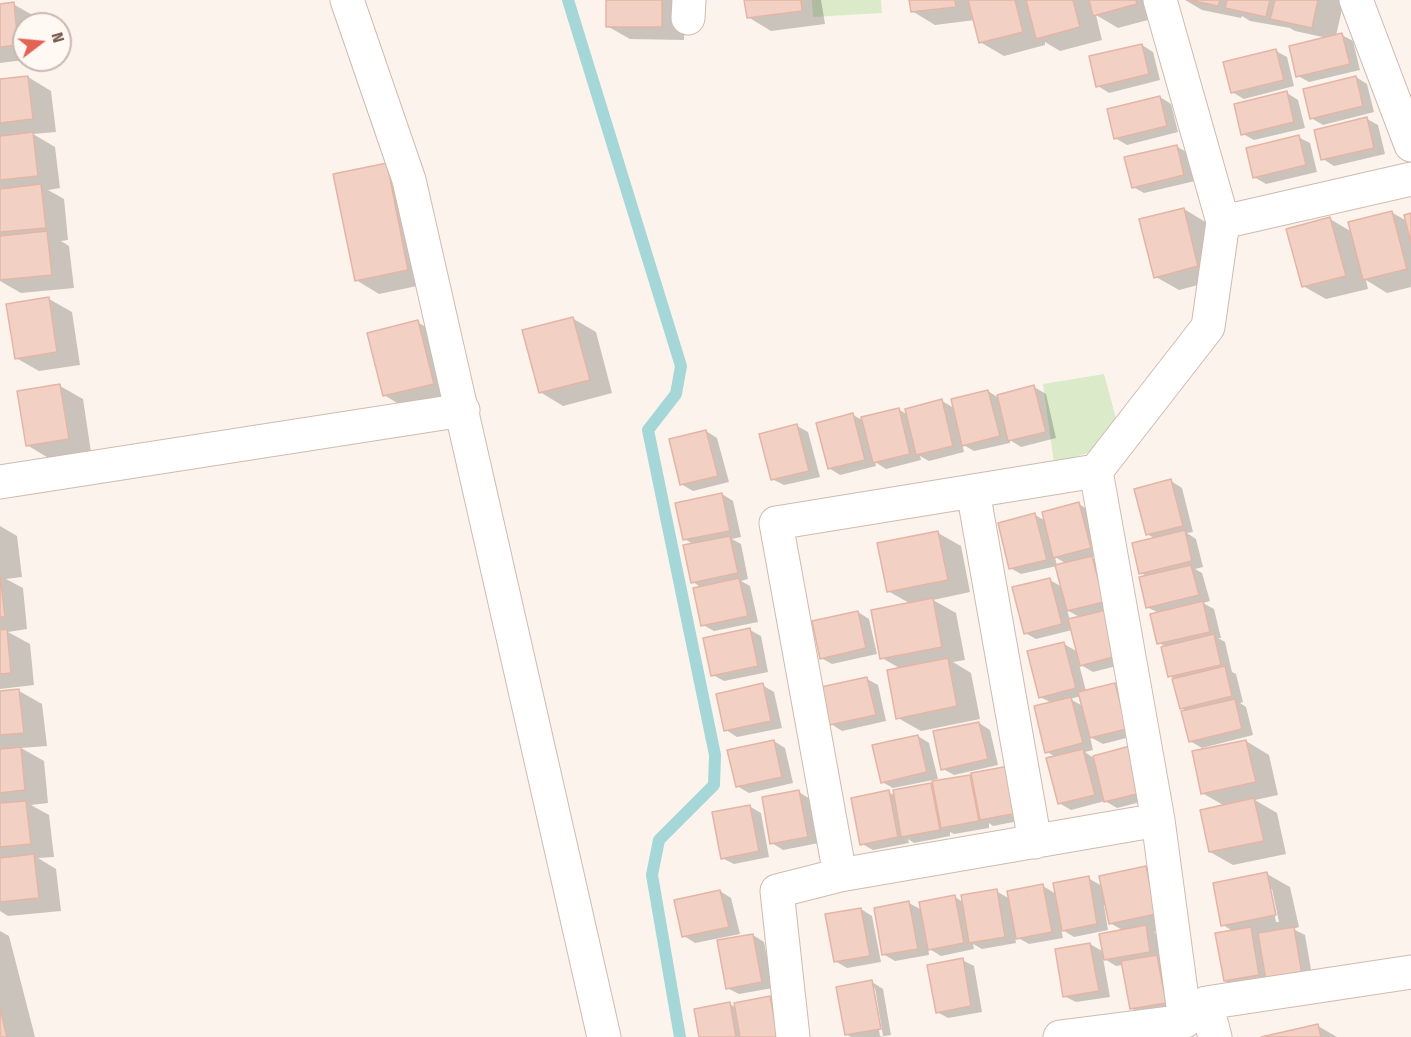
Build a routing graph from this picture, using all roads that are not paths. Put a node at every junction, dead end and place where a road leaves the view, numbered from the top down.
1 (347, 0) edge
2 (1160, 0) edge
3 (1356, 0) edge
4 (1411, 145) edge
5 (1411, 179) edge
6 (1223, 222) junction
7 (463, 410) junction
8 (1096, 471) junction
9 (0, 482) edge
10 (973, 491) junction
11 (1158, 820) junction
12 (1035, 842) junction
13 (840, 875) junction
14 (1411, 972) edge
15 (1196, 1012) junction
16 (604, 1037) edge
17 (793, 1037) edge
18 (1060, 1037) edge
19 (1215, 1037) edge

1 - 7 street
2 - 6 street
3 - 4 street
5 - 6 street
6 - 8 street
7 - 9 street
7 - 16 street
8 - 10 street
8 - 11 street
10 - 12 street
10 - 13 street
11 - 12 street
11 - 15 street
12 - 13 street
13 - 17 street
14 - 15 street
15 - 18 street
15 - 19 street

